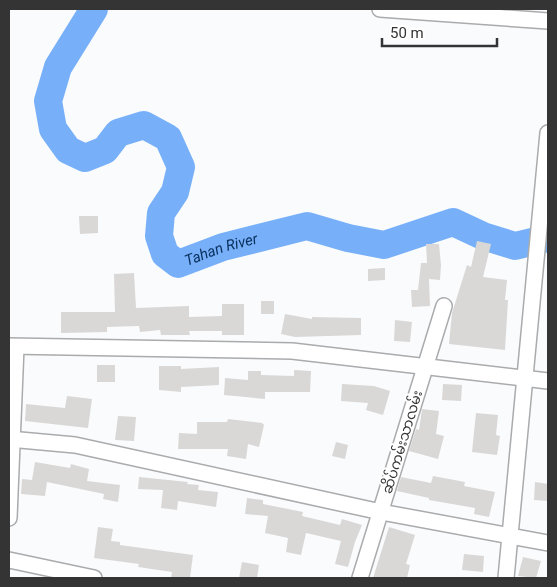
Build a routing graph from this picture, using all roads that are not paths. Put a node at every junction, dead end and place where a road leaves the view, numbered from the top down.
1 (380, 9) edge
2 (548, 21) edge
3 (548, 133) edge
4 (444, 306) dead end
5 (12, 347) edge
6 (426, 365) junction
7 (525, 379) junction
8 (548, 381) edge
9 (11, 439) edge
10 (380, 512) junction
11 (9, 518) edge
12 (510, 536) junction
13 (548, 543) edge
14 (9, 560) edge
15 (94, 578) edge
16 (360, 578) edge
17 (506, 578) edge

1 - 2 street
3 - 7 street
4 - 6 street, ဆိပ်ကမ်းသာလမ်း
5 - 6 street
5 - 9 street
6 - 7 street
6 - 10 street, ဆိပ်ကမ်းသာလမ်း
7 - 8 street
7 - 12 street
9 - 10 street
9 - 11 street
10 - 12 street
10 - 16 street, ဆိပ်ကမ်းသာလမ်း
12 - 13 street
12 - 17 street
14 - 15 street

